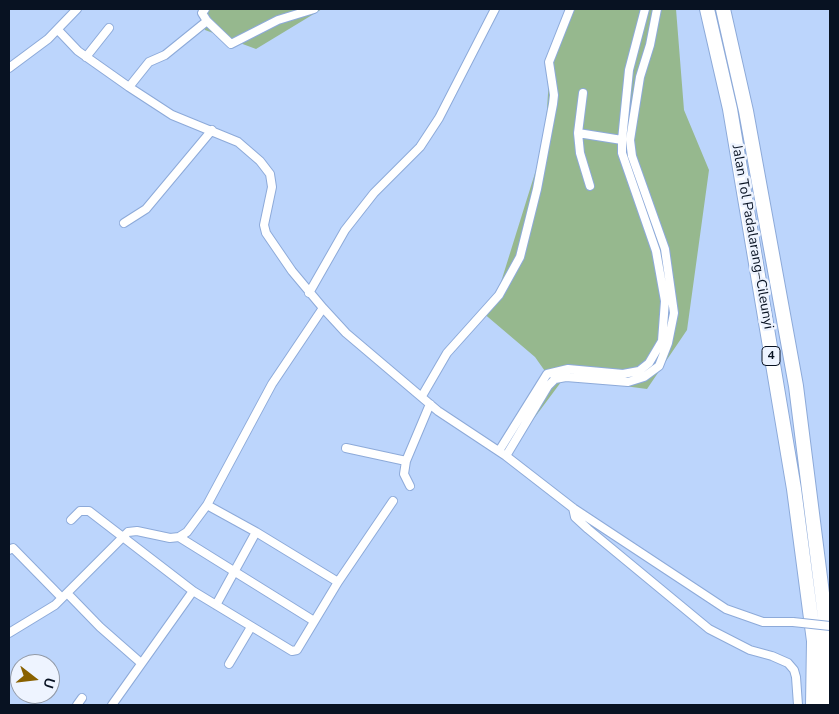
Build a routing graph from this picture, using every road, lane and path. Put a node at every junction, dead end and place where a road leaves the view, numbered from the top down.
1 (77, 9) edge
2 (205, 9) edge
3 (314, 9) edge
4 (495, 9) edge
5 (570, 9) edge
6 (645, 9) edge
7 (657, 9) edge
8 (707, 9) edge
9 (723, 9) edge
10 (207, 21) junction
11 (109, 28) dead end
12 (58, 30) junction
13 (86, 56) junction
14 (9, 68) edge
15 (129, 87) junction
16 (583, 93) dead end
17 (212, 130) junction
18 (578, 134) junction
19 (622, 140) junction
20 (590, 186) dead end
21 (124, 223) dead end
22 (309, 293) junction
23 (323, 308) junction
24 (544, 384) junction
25 (422, 396) junction
26 (430, 404) junction
27 (346, 448) dead end
28 (499, 451) junction
29 (506, 456) junction
30 (406, 461) junction
31 (410, 486) dead end
32 (393, 501) dead end
33 (207, 505) junction
34 (573, 508) junction
35 (71, 520) dead end
36 (256, 532) junction
37 (179, 537) junction
38 (122, 538) junction
39 (9, 550) edge
40 (235, 571) junction
41 (338, 582) junction
42 (193, 591) junction
43 (65, 596) junction
44 (216, 605) junction
45 (314, 621) junction
46 (251, 627) junction
47 (9, 633) edge
48 (829, 635) edge
49 (141, 663) junction
50 (229, 664) dead end
51 (82, 698) dead end
52 (77, 705) edge
53 (112, 705) edge
54 (798, 705) edge
55 (813, 705) edge
56 (825, 705) edge

1 - 12 street
2 - 10 street
3 - 10 street
4 - 22 street
5 - 25 street
6 - 19 street
7 - 24 street
8 - 55 highway, Jalan Tol Padalarang–Cileunyi / 4
9 - 48 highway, Jalan Tol Padalarang–Cileunyi / 4
10 - 15 street
11 - 13 street
12 - 13 street
12 - 14 street
13 - 15 street
15 - 17 street
16 - 18 street
17 - 21 street
17 - 22 street
18 - 19 street
18 - 20 street
19 - 24 street
22 - 23 street
23 - 25 street
23 - 33 street
24 - 28 street
24 - 29 street
25 - 26 street
26 - 28 street
26 - 30 street
27 - 30 street
28 - 29 street
29 - 34 street
30 - 31 street
32 - 41 street
33 - 36 street
33 - 37 street
34 - 48 street, bridge
34 - 54 street
35 - 38 street
36 - 40 street
36 - 41 street
37 - 38 street
37 - 40 street
38 - 42 street
38 - 43 street
39 - 43 street
40 - 44 street
40 - 45 street
41 - 45 street
42 - 44 street
42 - 49 street
43 - 47 street
43 - 49 street
44 - 46 street
45 - 46 street
46 - 50 street
48 - 56 highway, 4
49 - 53 street
51 - 52 street

